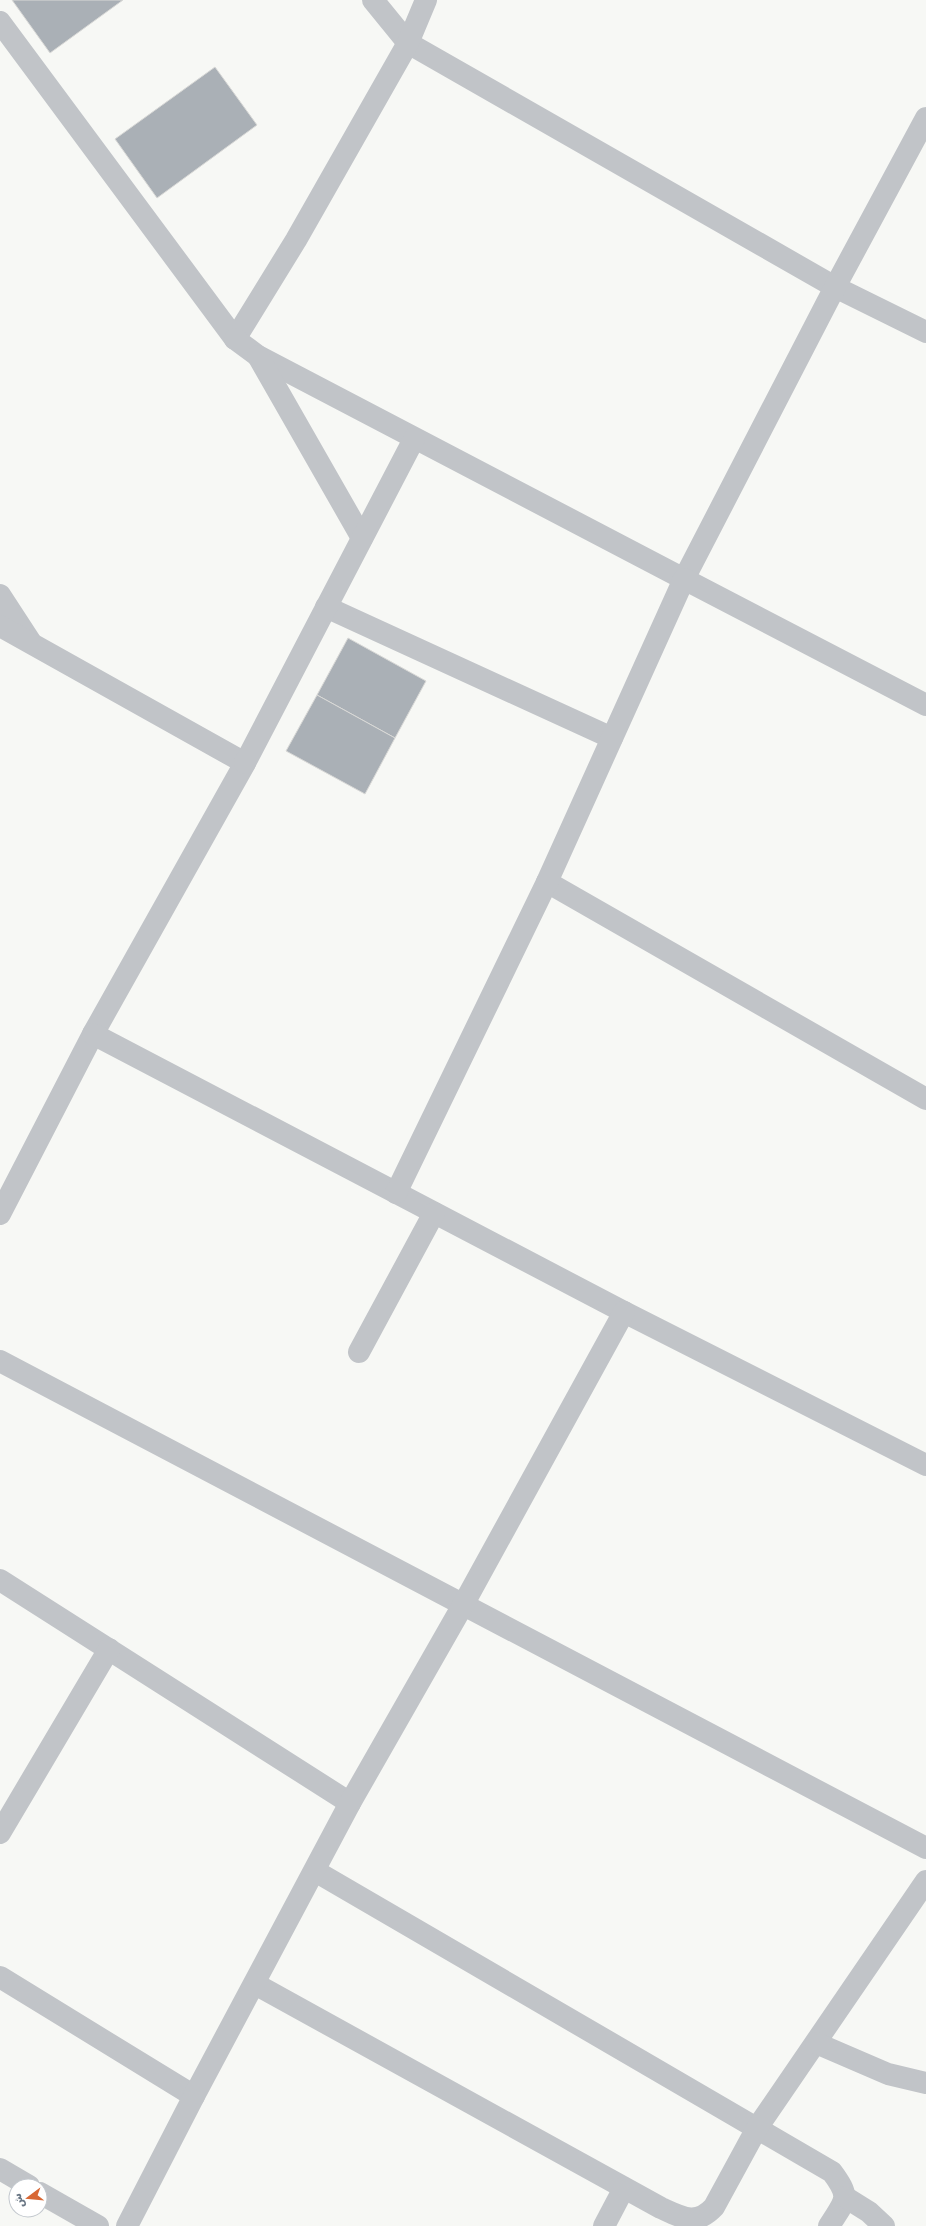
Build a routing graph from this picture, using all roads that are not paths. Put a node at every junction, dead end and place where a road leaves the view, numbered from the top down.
1 (373, 0) edge
2 (426, 0) edge
3 (0, 22) edge
4 (408, 43) junction
5 (926, 118) edge
6 (835, 286) junction
7 (926, 332) edge
8 (235, 339) junction
9 (258, 356) junction
10 (414, 439) junction
11 (362, 538) junction
12 (684, 579) junction
13 (0, 595) edge
14 (326, 607) junction
15 (0, 626) edge
16 (32, 644) junction
17 (926, 705) edge
18 (612, 738) junction
19 (245, 762) junction
20 (547, 882) junction
21 (93, 1034) junction
22 (926, 1099) edge
23 (396, 1193) junction
24 (434, 1213) junction
25 (0, 1214) edge
26 (624, 1312) junction
27 (359, 1352) dead end
28 (0, 1361) edge
29 (926, 1465) edge
30 (0, 1580) edge
31 (463, 1605) junction
32 (109, 1649) junction
33 (350, 1803) junction
34 (0, 1833) edge
35 (926, 1848) edge
36 (315, 1871) junction
37 (926, 1881) edge
38 (0, 1977) edge
39 (255, 1984) junction
40 (816, 2043) junction
41 (926, 2083) edge
42 (194, 2096) junction
43 (757, 2128) junction
44 (0, 2169) edge
45 (15, 2178) edge
46 (624, 2188) junction
47 (845, 2197) junction
48 (48, 2198) edge
49 (98, 2226) edge
50 (127, 2226) edge
51 (604, 2226) edge
52 (829, 2226) edge
53 (884, 2226) edge

1 - 4 street
2 - 4 street
3 - 8 street
4 - 6 street
4 - 8 street
5 - 6 street
6 - 7 street
6 - 12 street
8 - 9 street
9 - 10 street
9 - 11 street
10 - 11 street
10 - 12 street
11 - 14 street
12 - 17 street
12 - 18 street
13 - 16 street
14 - 18 street
14 - 19 street
15 - 16 street
16 - 19 street
18 - 20 street
19 - 21 street
20 - 22 street
20 - 23 street
21 - 23 street
21 - 25 street
23 - 24 street
24 - 26 street
24 - 27 street
26 - 29 street
26 - 31 street
28 - 31 street
30 - 32 street
31 - 33 street
31 - 35 street
32 - 33 street
32 - 34 street
33 - 36 street
36 - 39 street
36 - 43 street
37 - 40 street
38 - 42 street
39 - 42 street
39 - 46 street
40 - 41 street
40 - 43 street
42 - 50 street
43 - 46 street
43 - 47 street
44 - 45 street
46 - 51 street
47 - 52 street
47 - 53 street
48 - 49 street

